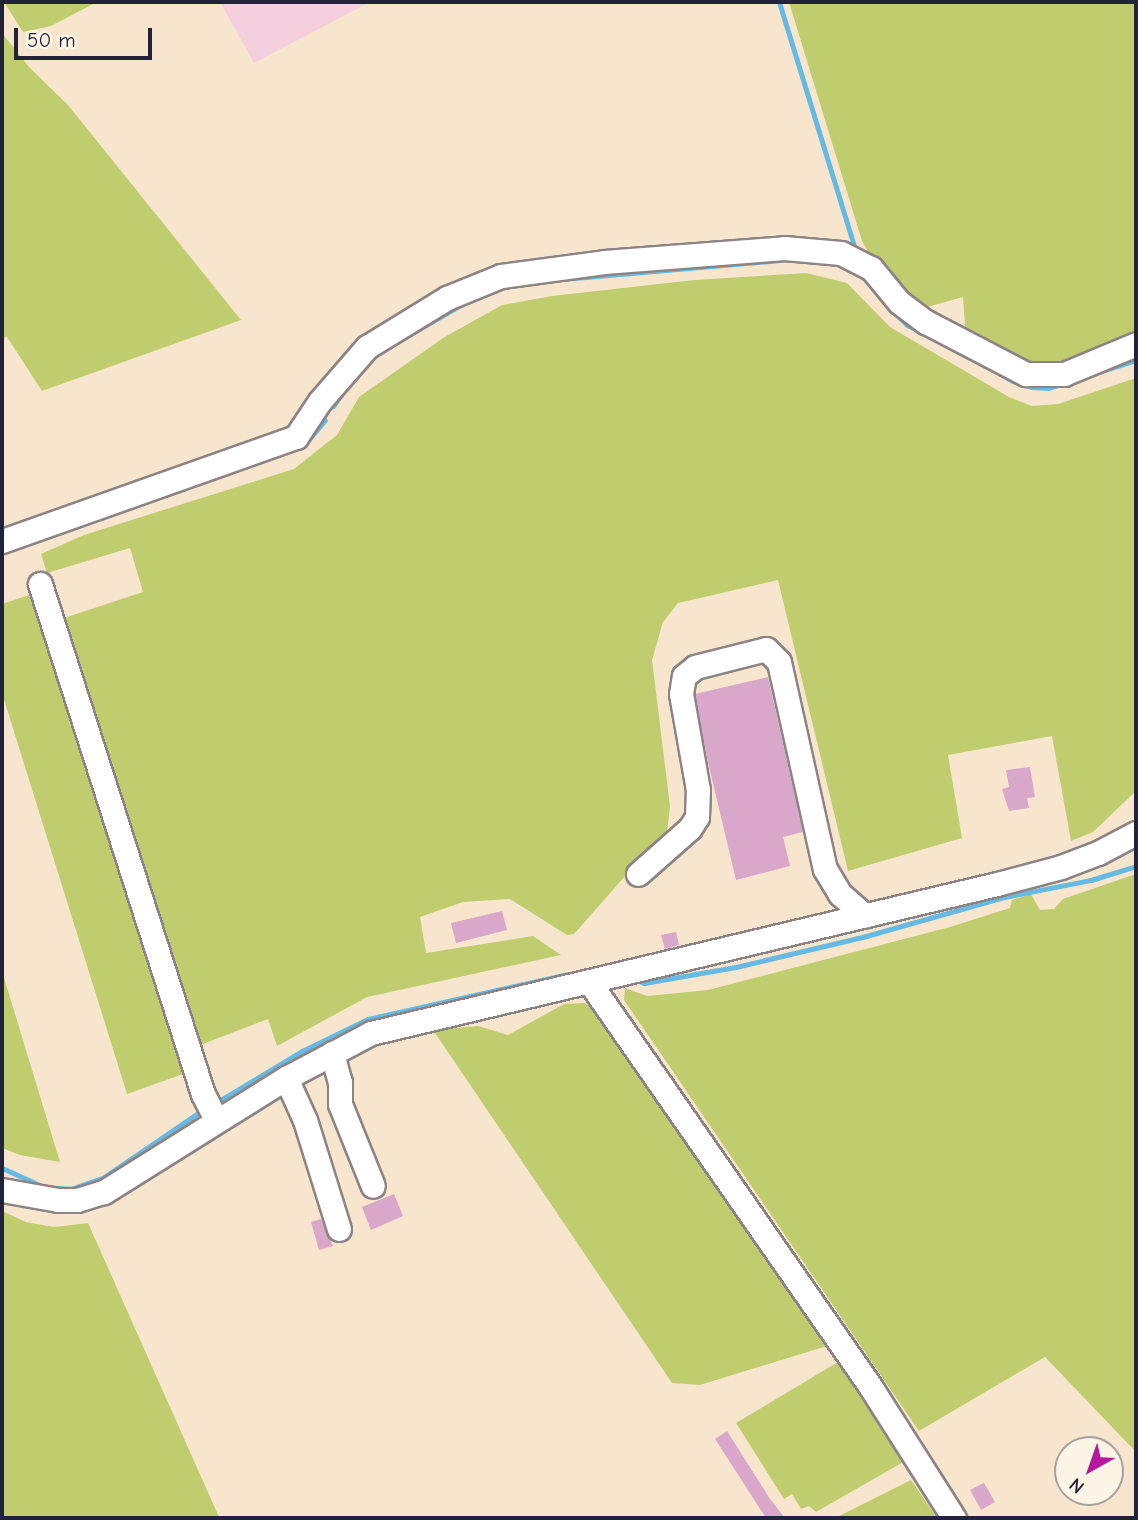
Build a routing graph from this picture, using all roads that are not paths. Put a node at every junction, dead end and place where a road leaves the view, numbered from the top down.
1 (1136, 344) edge
2 (2, 541) edge
3 (40, 584) dead end
4 (1136, 833) edge
5 (638, 874) dead end
6 (866, 916) junction
7 (590, 983) junction
8 (331, 1053) junction
9 (286, 1078) junction
10 (216, 1120) junction
11 (373, 1186) dead end
12 (2, 1190) edge
13 (340, 1229) dead end
14 (954, 1518) edge

1 - 2 street
3 - 10 street
4 - 6 street
5 - 6 street
6 - 7 street
7 - 8 street
7 - 14 street
8 - 9 street
8 - 11 street
9 - 10 street
9 - 13 street
10 - 12 street

